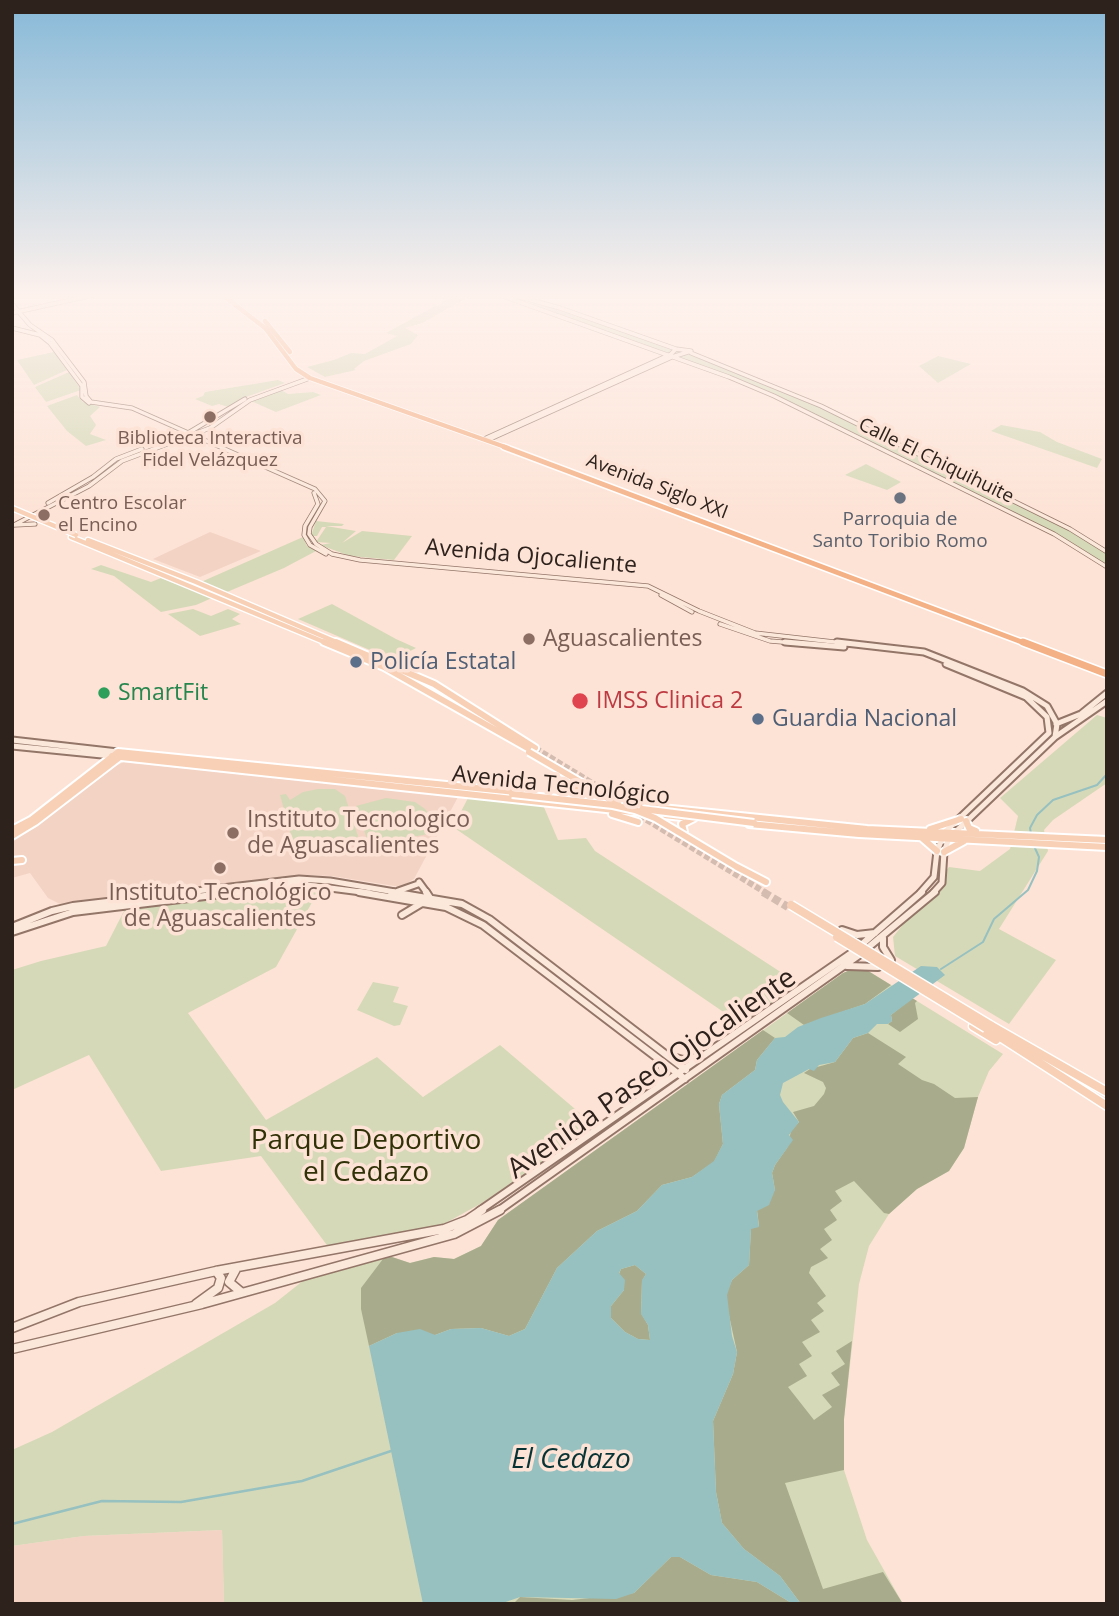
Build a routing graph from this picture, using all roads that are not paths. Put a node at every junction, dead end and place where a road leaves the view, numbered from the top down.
1 (69, 369) edge
2 (74, 369) edge
3 (297, 369) edge
4 (304, 369) edge
5 (640, 369) edge
6 (707, 369) edge
7 (734, 369) edge
8 (308, 374) junction
9 (319, 378) junction
10 (328, 380) dead end
11 (236, 409) junction
12 (241, 412) dead end
13 (190, 434) junction
14 (490, 437) junction
15 (502, 440) dead end
16 (512, 444) dead end
17 (517, 451) junction
18 (946, 458) dead end
19 (938, 459) dead end
20 (928, 460) junction
21 (946, 469) junction
22 (12, 509) edge
23 (12, 524) edge
24 (35, 524) dead end
25 (73, 536) junction
26 (1107, 552) edge
27 (1107, 567) edge
28 (259, 607) junction
29 (272, 610) dead end
30 (1107, 672) edge
31 (403, 676) junction
32 (394, 678) dead end
33 (1107, 693) edge
34 (1107, 701) edge
35 (1054, 725) junction
36 (1055, 737) junction
37 (12, 740) edge
38 (513, 743) dead end
39 (12, 746) edge
40 (532, 750) junction
41 (119, 755) junction
42 (575, 787) dead end
43 (478, 789) junction
44 (566, 798) junction
45 (587, 807) junction
46 (694, 818) junction
47 (964, 820) junction
48 (639, 822) dead end
49 (774, 826) junction
50 (915, 831) junction
51 (684, 832) dead end
52 (12, 833) edge
53 (985, 834) junction
54 (948, 835) junction
55 (920, 837) junction
56 (967, 840) junction
57 (1044, 840) junction
58 (1107, 840) edge
59 (1107, 847) edge
60 (941, 852) junction
61 (22, 860) dead end
62 (12, 861) edge
63 (766, 882) tunnel mouth
64 (390, 892) junction
65 (430, 898) junction
66 (422, 903) junction
67 (789, 906) tunnel mouth
68 (402, 915) dead end
69 (12, 929) edge
70 (842, 930) dead end
71 (882, 933) junction
72 (866, 945) junction
73 (891, 960) dead end
74 (877, 967) dead end
75 (841, 969) junction
76 (973, 1026) dead end
77 (988, 1027) junction
78 (703, 1056) junction
79 (661, 1057) junction
80 (680, 1071) junction
81 (1049, 1071) junction
82 (688, 1077) junction
83 (655, 1089) junction
84 (1107, 1092) edge
85 (1107, 1106) edge
86 (239, 1267) junction
87 (216, 1271) junction
88 (242, 1292) junction
89 (190, 1307) junction
90 (12, 1328) edge
91 (12, 1349) edge

1 - 13 main road, Avenida Ojocaliente
2 - 13 main road, Avenida Ojocaliente
3 - 8 highway, Avenida Siglo XXI
4 - 8 highway, Avenida Siglo XXI
5 - 14 main road
6 - 27 main road, Calle El Chiquihuite
7 - 20 main road
8 - 9 highway, Avenida Siglo XXI
8 - 11 main road
8 - 13 main road
8 - 14 highway, Avenida Siglo XXI
9 - 10 highway
9 - 14 highway, Avenida Siglo XXI
11 - 12 main road
11 - 13 main road
13 - 23 main road
13 - 35 main road, Avenida Ojocaliente
14 - 15 main road
14 - 17 highway, Avenida Siglo XXI
16 - 17 highway
17 - 30 highway, Avenida Siglo XXI
17 - 30 highway, Avenida Siglo XXI
18 - 21 main road
19 - 20 main road
20 - 21 main road
21 - 26 main road
22 - 25 main road, bridge
23 - 24 main road
25 - 28 main road
25 - 31 main road
28 - 29 main road
28 - 40 main road
31 - 32 main road
31 - 40 main road
33 - 35 main road
34 - 36 main road
35 - 36 main road
35 - 47 main road
36 - 47 main road
37 - 41 main road, Avenida Tecnológico
38 - 40 main road
39 - 41 main road, Avenida Tecnológico
40 - 49 main road, bridge
41 - 43 main road, Avenida Tecnológico
41 - 45 main road, Avenida Tecnológico
41 - 52 main road
42 - 44 main road
43 - 44 main road, Avenida Tecnológico
43 - 63 main road, bridge
44 - 50 main road, Avenida Tecnológico
45 - 46 main road, Avenida Tecnológico
45 - 48 main road
46 - 49 main road, Avenida Tecnológico
46 - 51 main road
47 - 50 main road
47 - 53 main road
47 - 54 main road
49 - 55 main road, Avenida Tecnológico
50 - 54 main road, Avenida Tecnológico
53 - 54 main road, Avenida Tecnológico
53 - 57 main road, Avenida Tecnológico
54 - 55 main road, Avenida Tecnológico
54 - 56 main road, Avenida Tecnológico
54 - 60 main road
55 - 60 main road
56 - 57 main road, Avenida Tecnológico
56 - 60 main road
57 - 58 main road, Avenida Tecnológico
57 - 59 main road, Avenida Tecnológico
60 - 71 main road
61 - 62 main road
64 - 65 main road
64 - 65 main road
64 - 69 main road
65 - 79 main road
66 - 68 main road
66 - 69 main road
66 - 79 main road
67 - 77 main road, bridge
70 - 71 main road
71 - 72 main road
71 - 73 main road
72 - 75 main road, Avenida Paseo Ojocaliente
72 - 78 main road, Avenida Paseo Ojocaliente
74 - 75 main road
75 - 82 main road, Avenida Paseo Ojocaliente
76 - 81 main road
77 - 81 main road
77 - 84 main road
78 - 79 main road
78 - 80 main road, Avenida Paseo Ojocaliente
79 - 80 main road
79 - 83 main road
80 - 82 main road
80 - 83 main road, Avenida Paseo Ojocaliente
81 - 85 main road
82 - 88 main road, Avenida Paseo Ojocaliente
83 - 86 main road, Avenida Paseo Ojocaliente
86 - 87 main road, Avenida Paseo Ojocaliente
86 - 88 main road
87 - 89 main road
87 - 90 main road, Avenida Paseo Ojocaliente
88 - 89 main road, Avenida Paseo Ojocaliente
89 - 91 main road, Avenida Paseo Ojocaliente

